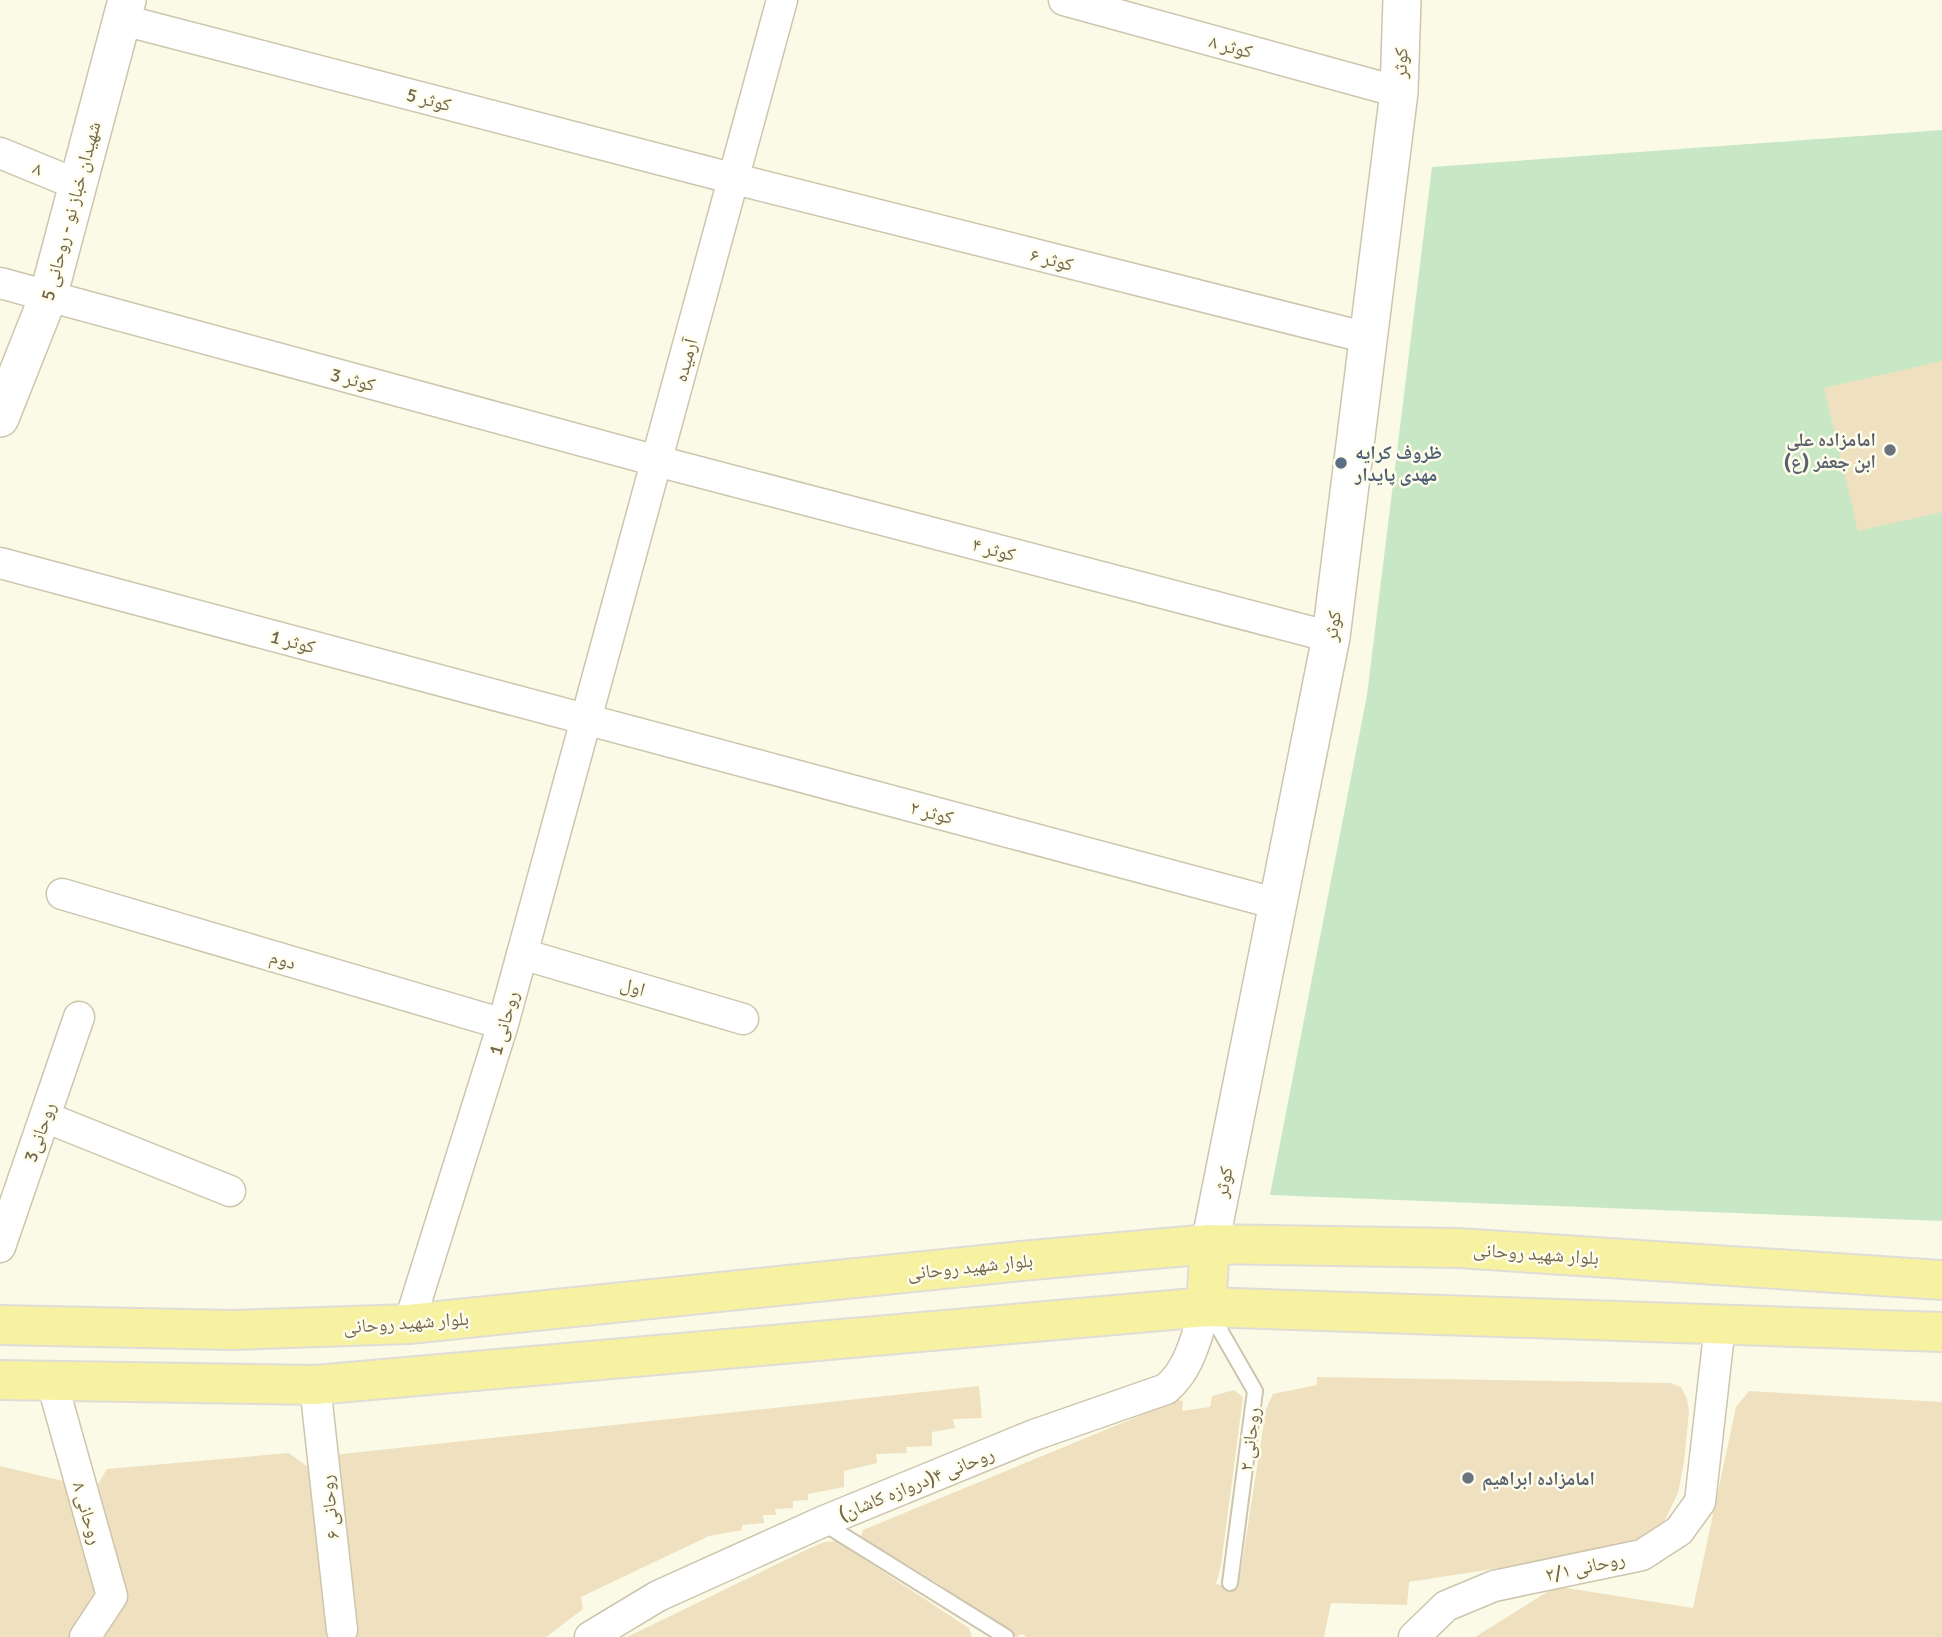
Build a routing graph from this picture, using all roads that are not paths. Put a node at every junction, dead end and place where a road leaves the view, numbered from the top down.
1 (782, 0) edge
2 (1063, 0) edge
3 (1402, 0) edge
4 (125, 10) edge
5 (1399, 92) junction
6 (0, 153) edge
7 (735, 179) junction
8 (76, 184) junction
9 (0, 283) edge
10 (48, 298) junction
11 (1368, 338) junction
12 (0, 418) edge
13 (657, 461) junction
14 (0, 563) edge
15 (1331, 637) junction
16 (586, 720) junction
17 (62, 894) dead end
18 (1278, 904) junction
19 (522, 954) junction
20 (79, 1017) dead end
21 (743, 1019) dead end
22 (503, 1024) junction
23 (44, 1116) junction
24 (230, 1192) dead end
25 (1210, 1244) junction
26 (0, 1247) edge
27 (1942, 1280) edge
28 (1206, 1307) junction
29 (409, 1324) junction
30 (0, 1325) edge
31 (1720, 1325) junction
32 (1942, 1332) edge
33 (0, 1380) edge
34 (52, 1382) junction
35 (315, 1385) junction
36 (822, 1522) junction
37 (1230, 1583) dead end
38 (342, 1630) dead end
39 (987, 1633) edge
40 (85, 1637) edge
41 (590, 1637) edge
42 (1006, 1637) edge
43 (1414, 1637) edge

1 - 7 street, آرمیده
2 - 5 street, کوثر ۸
3 - 5 street, کوثر
4 - 7 street, کوثر 5
4 - 8 street, شهیدان خباز نو - روحانی 5
5 - 11 street, کوثر
6 - 8 street, ۸
7 - 11 street, کوثر ۶
7 - 13 street, آرمیده
8 - 10 street, شهیدان خباز نو - روحانی 5
9 - 10 street, کوثر 3
10 - 12 street, شهیدان خباز نو - روحانی 5
10 - 13 street, کوثر 3
11 - 15 street, کوثر
13 - 15 street, کوثر ۴
13 - 16 street, آرمیده
14 - 16 street, کوثر 1
15 - 18 street, کوثر
16 - 18 street, کوثر ۲
16 - 19 street, روحانی 1
17 - 22 street, دوم
18 - 25 street, کوثر
19 - 21 street, اول
19 - 22 street, روحانی 1
20 - 23 street, روحانی3
22 - 29 street, روحانی 1
23 - 24 street
23 - 26 street, روحانی3
25 - 27 main road, بلوار شهید روحانی
25 - 28 main road
25 - 29 main road, بلوار شهید روحانی
28 - 31 main road
28 - 35 main road
28 - 36 street, روحانی ۴(دروازه کاشان)
28 - 37 lane, روحانی ۲
29 - 30 main road, بلوار شهید روحانی
31 - 32 main road
31 - 43 street, روحانی ۲/۱
33 - 34 main road
34 - 35 main road
34 - 40 street, روحانی ۸
35 - 38 street, روحانی ۶
36 - 39 lane
36 - 41 street, روحانی ۴(دروازه کاشان)
39 - 42 lane

